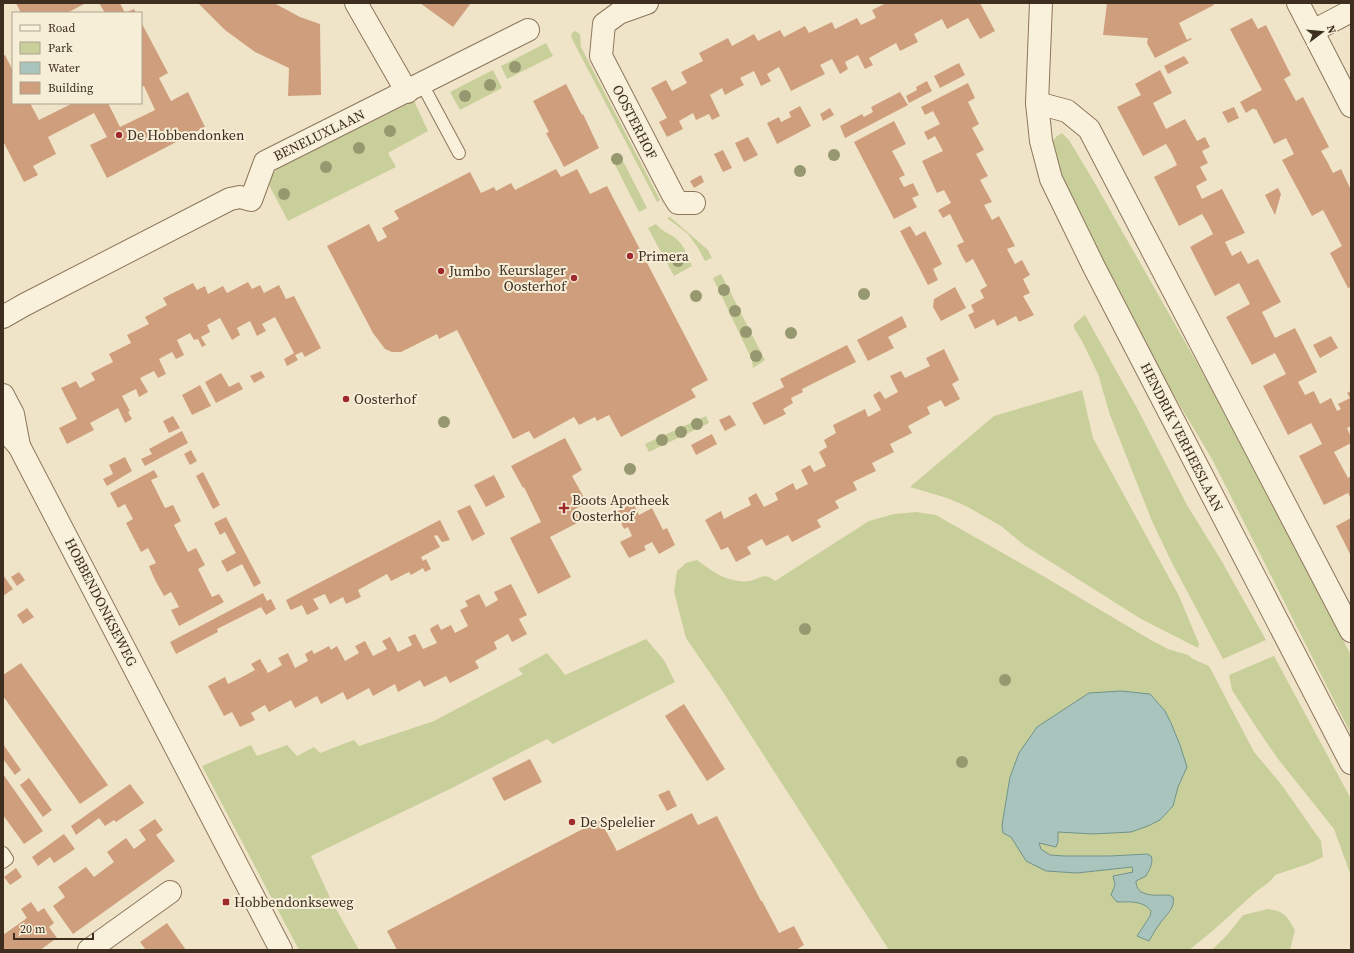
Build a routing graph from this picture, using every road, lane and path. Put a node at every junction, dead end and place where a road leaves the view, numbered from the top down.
1 (356, 3) edge
2 (647, 3) edge
3 (1041, 3) edge
4 (1298, 3) edge
5 (1351, 12) edge
6 (528, 30) dead end
7 (1312, 31) junction
8 (414, 88) junction
9 (1037, 103) junction
10 (1351, 106) edge
11 (459, 153) dead end
12 (694, 203) dead end
13 (3, 317) edge
14 (3, 395) edge
15 (3, 428) edge
16 (19, 446) junction
17 (1350, 628) edge
18 (1351, 762) edge
19 (3, 853) edge
20 (3, 862) edge
21 (170, 892) dead end
22 (89, 950) edge
23 (281, 950) edge

1 - 8 street
2 - 12 street, OOSTERHOF
3 - 9 street, HENDRIK VERHEESLAAN
4 - 7 street
5 - 7 street
6 - 8 street, BENELUXLAAN
7 - 10 street
8 - 11 lane
8 - 13 street, BENELUXLAAN
9 - 17 street
9 - 18 street, HENDRIK VERHEESLAAN
14 - 16 street, HOBBENDONKSEWEG
15 - 16 street, HOBBENDONKSEWEG
16 - 23 street, HOBBENDONKSEWEG
19 - 20 lane
21 - 22 street

